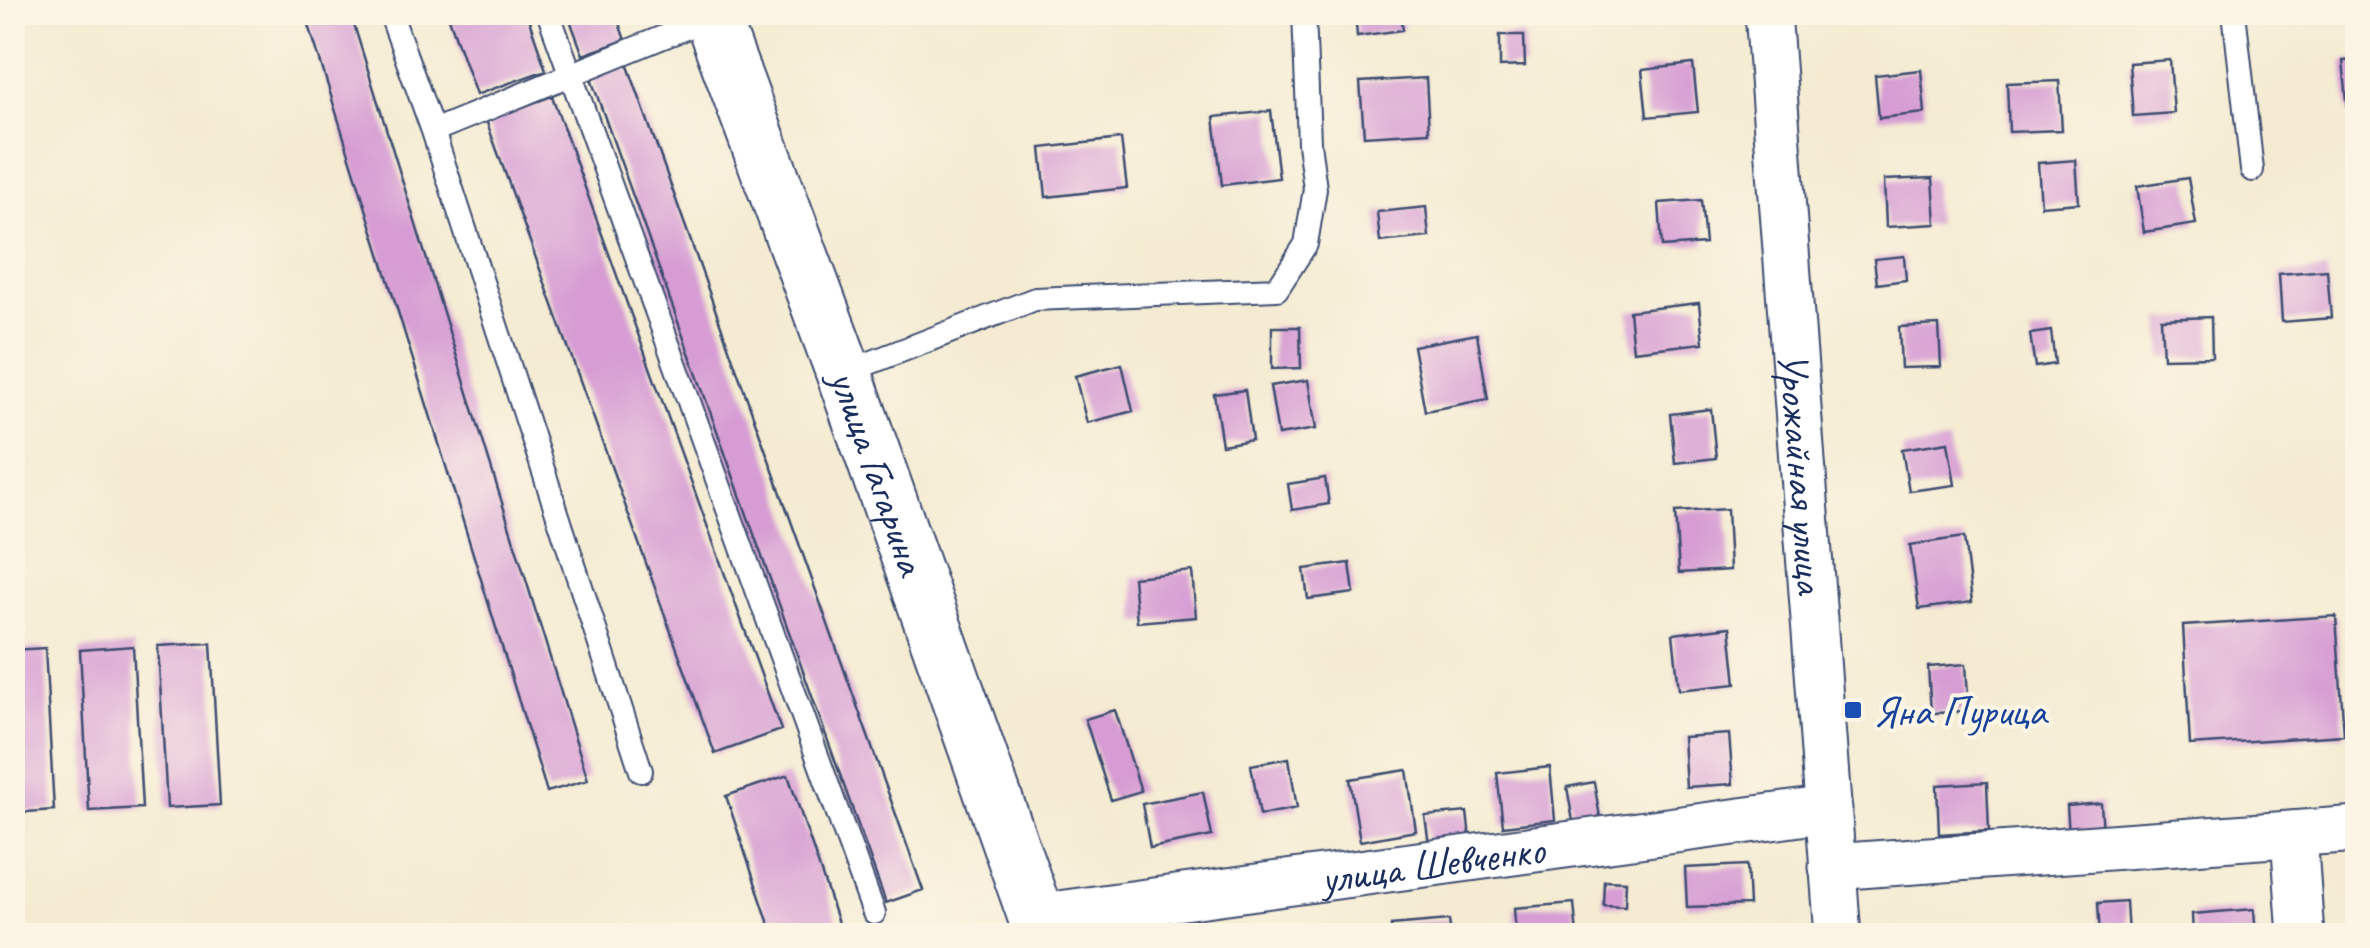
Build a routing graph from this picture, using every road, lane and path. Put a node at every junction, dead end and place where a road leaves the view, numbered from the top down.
1 (390, 12) edge
2 (548, 12) edge
3 (1304, 12) edge
4 (1768, 12) edge
5 (2234, 12) edge
6 (711, 15) edge
7 (570, 75) junction
8 (432, 130) junction
9 (2252, 170) dead end
10 (844, 373) junction
11 (641, 771) dead end
12 (1829, 809) junction
13 (2358, 829) edge
14 (2294, 834) junction
15 (1832, 867) junction
16 (874, 913) dead end
17 (1038, 926) edge
18 (1838, 936) edge
19 (2302, 936) edge

1 - 8 lane
2 - 7 lane
3 - 10 lane
4 - 12 street, Урожайная улица
5 - 9 lane
6 - 7 lane
6 - 10 main road, улица Гагарина
7 - 8 lane
7 - 16 lane
8 - 11 lane
10 - 17 main road, улица Гагарина
12 - 15 street, Урожайная улица
12 - 17 street, улица Шевченко
13 - 14 street
14 - 15 street
14 - 19 street
15 - 18 street, Урожайная улица

